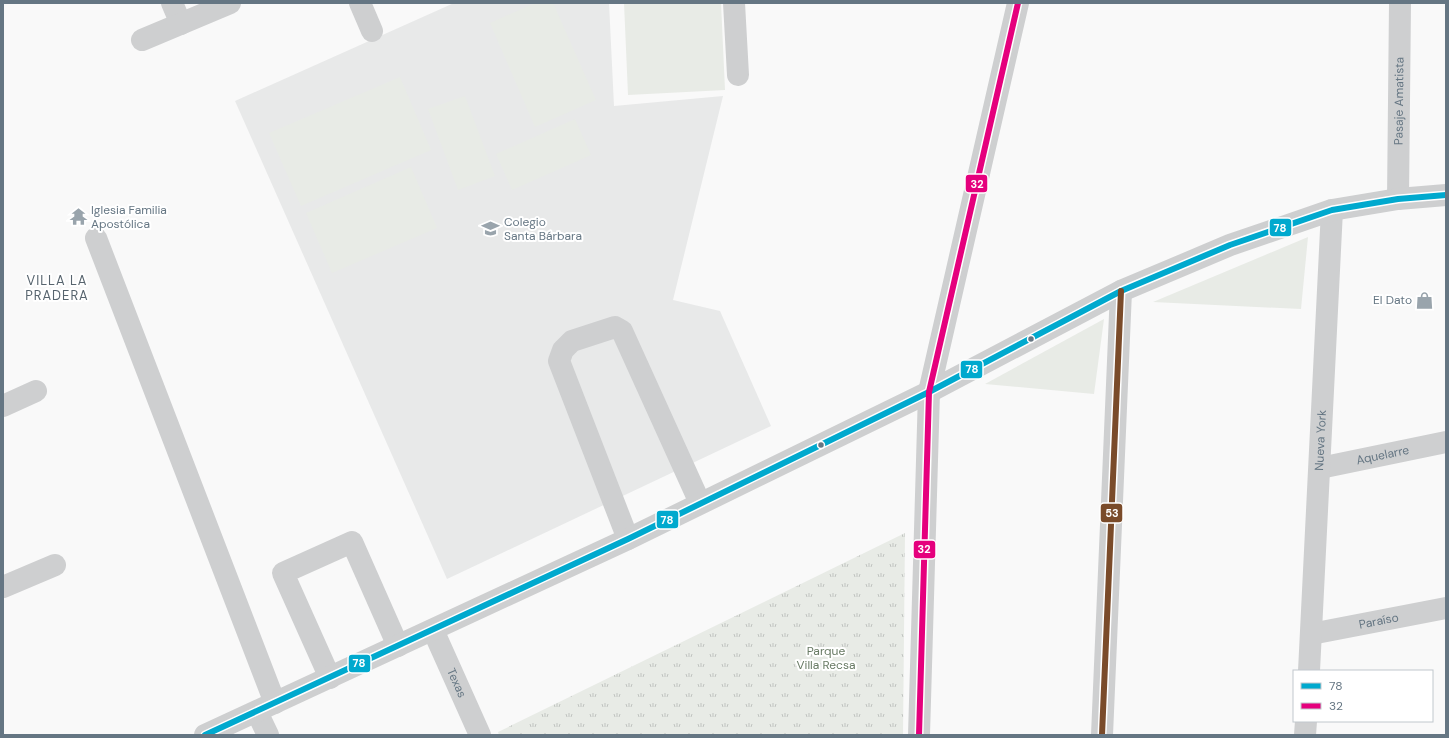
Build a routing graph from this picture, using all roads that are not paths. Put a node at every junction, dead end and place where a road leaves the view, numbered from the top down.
1 (172, 3) edge
2 (230, 3) edge
3 (360, 3) edge
4 (734, 3) edge
5 (1018, 3) edge
6 (1400, 3) edge
7 (181, 24) junction
8 (372, 31) dead end
9 (142, 40) dead end
10 (738, 76) dead end
11 (1446, 195) edge
12 (1398, 199) junction
13 (1332, 210) junction
14 (96, 238) dead end
15 (1121, 291) junction
16 (36, 391) dead end
17 (929, 392) junction
18 (3, 406) edge
19 (1446, 442) edge
20 (1320, 468) junction
21 (700, 503) junction
22 (628, 539) junction
23 (55, 565) dead end
24 (3, 587) edge
25 (1446, 608) edge
26 (433, 630) junction
27 (1311, 634) junction
28 (398, 646) junction
29 (1309, 670) edge
30 (330, 678) junction
31 (266, 707) junction
32 (1306, 722) edge
33 (205, 735) edge
34 (268, 735) edge
35 (480, 735) edge
36 (919, 735) edge
37 (1102, 735) edge
38 (1305, 735) edge

1 - 7 street
2 - 7 street
3 - 8 street
4 - 10 street
5 - 17 street
6 - 12 street, Pasaje Amatista
7 - 9 street
11 - 12 street
12 - 13 street
13 - 15 street
13 - 20 street, Nueva York
14 - 31 street
15 - 17 street
15 - 37 street
16 - 18 street
17 - 21 street
17 - 36 street
19 - 20 street, Aquelarre
20 - 27 street, Nueva York
21 - 22 street
21 - 22 street
22 - 26 street
23 - 24 street
25 - 27 street, Paraíso
26 - 28 street
26 - 35 street, Texas
27 - 29 street, Nueva York
28 - 30 street
28 - 30 street
30 - 31 street
31 - 33 street
31 - 34 street
32 - 38 street

